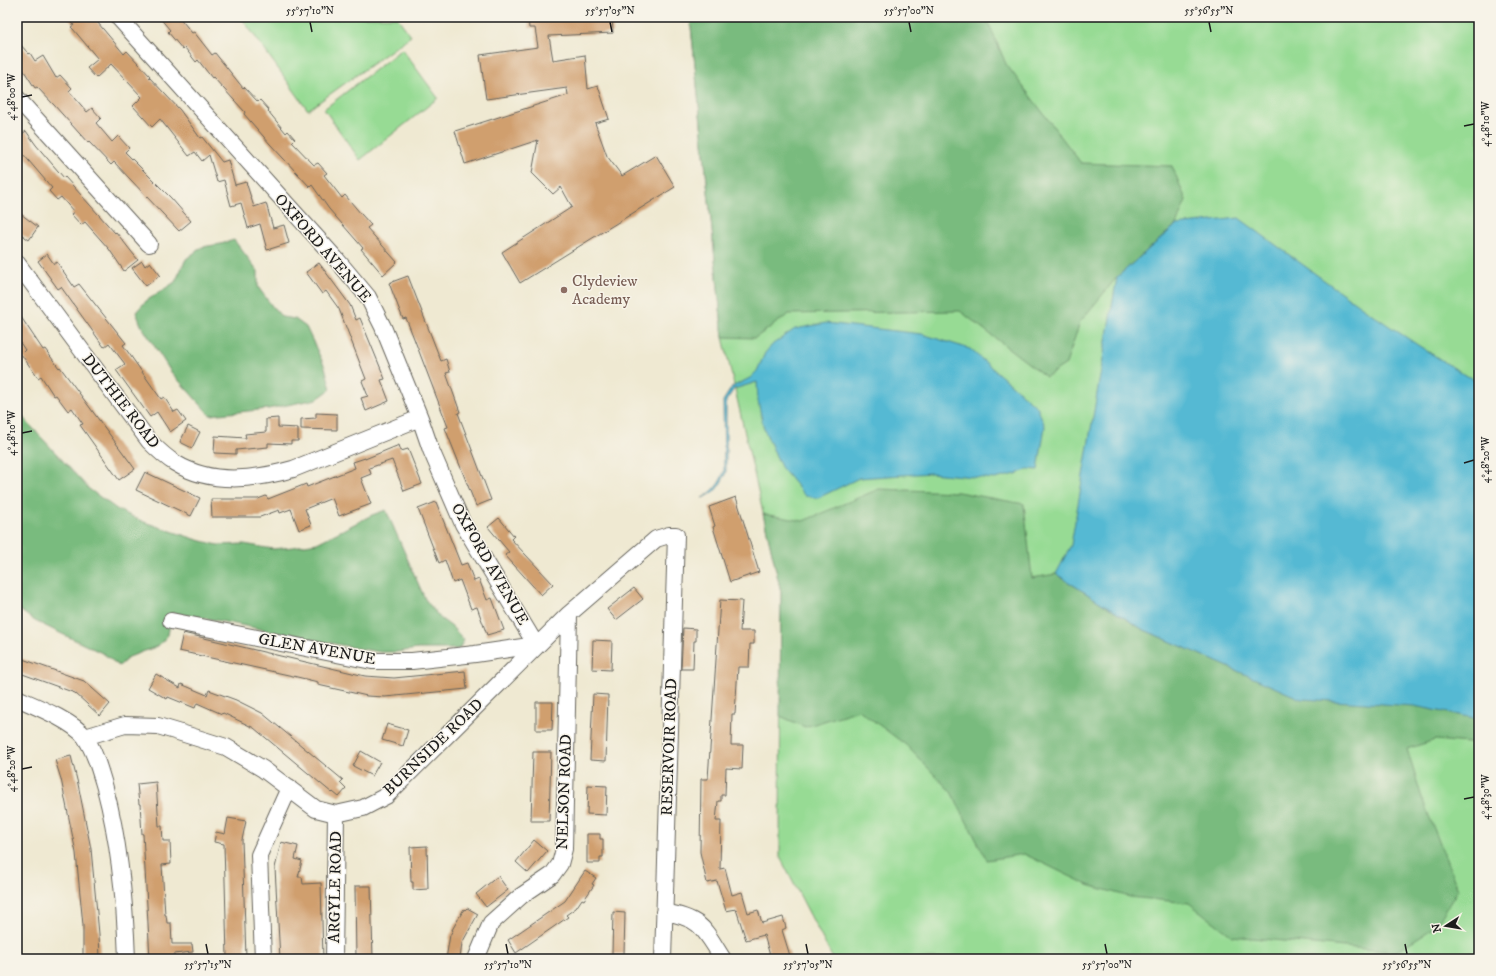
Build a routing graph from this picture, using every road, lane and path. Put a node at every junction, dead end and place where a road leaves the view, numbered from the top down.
1 (118, 17) edge
2 (17, 98) edge
3 (149, 244) dead end
4 (17, 263) edge
5 (420, 418) junction
6 (676, 535) joint
7 (569, 614) junction
8 (171, 621) dead end
9 (536, 645) junction
10 (17, 698) edge
11 (85, 737) junction
12 (289, 788) junction
13 (336, 814) junction
14 (664, 912) junction
15 (127, 959) edge
16 (263, 959) edge
17 (334, 959) edge
18 (476, 959) edge
19 (663, 959) edge
20 (723, 959) edge

1 - 5 street, OXFORD AVENUE
2 - 3 street
4 - 5 street, DUTHIE ROAD
5 - 9 street, OXFORD AVENUE
6 - 7 street, BURNSIDE ROAD
6 - 14 street, RESERVOIR ROAD
7 - 9 street, BURNSIDE ROAD
7 - 18 street, NELSON ROAD
8 - 9 street, GLEN AVENUE
9 - 13 street, BURNSIDE ROAD
10 - 11 street
11 - 12 street, BURNSIDE ROAD
11 - 15 street
12 - 13 street, BURNSIDE ROAD
12 - 16 street
13 - 17 street, ARGYLE ROAD
14 - 19 street, RESERVOIR ROAD
14 - 20 street

